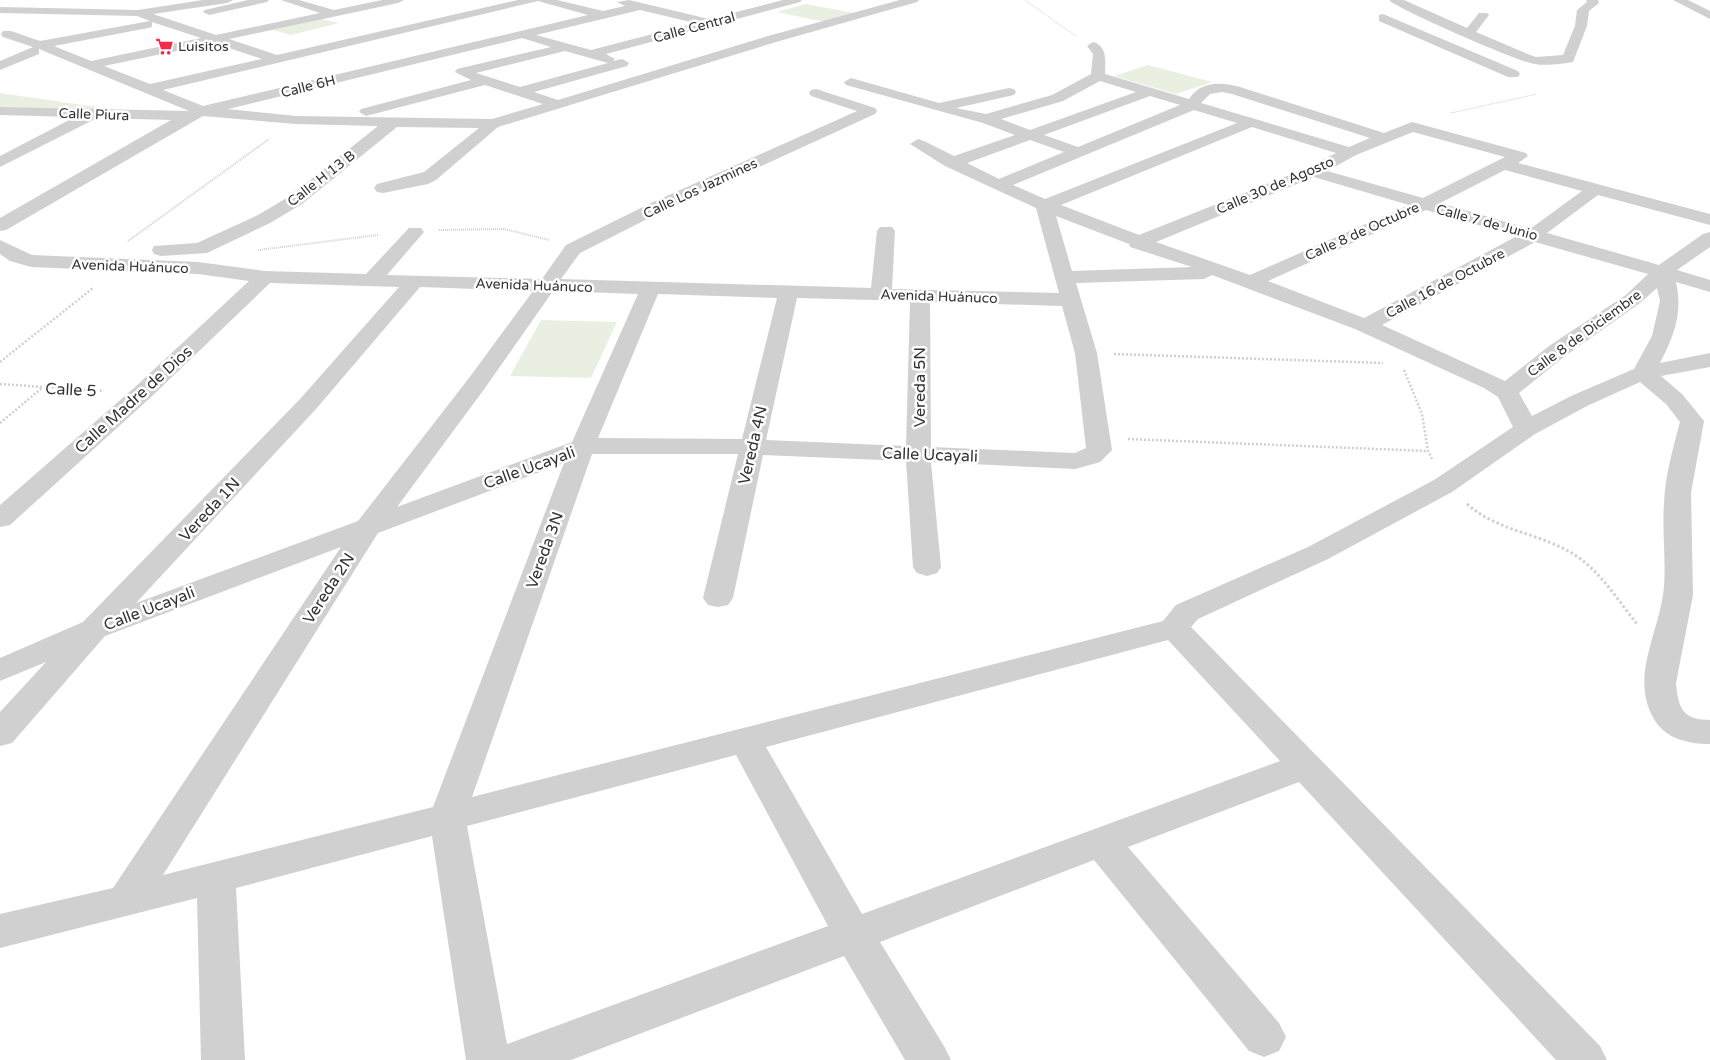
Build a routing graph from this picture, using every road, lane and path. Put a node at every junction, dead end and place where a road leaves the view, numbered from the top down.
1 (98, 0) edge
2 (227, 0) edge
3 (263, 0) edge
4 (287, 0) edge
5 (398, 0) edge
6 (533, 0) edge
7 (543, 0) edge
8 (614, 0) edge
9 (796, 0) edge
10 (913, 0) edge
11 (1025, 0) edge
12 (1395, 0) edge
13 (1592, 0) edge
14 (1678, 0) edge
15 (596, 2) dead end
16 (865, 2) dead end
17 (640, 6) junction
18 (572, 7) junction
19 (890, 7) junction
20 (0, 10) edge
21 (16, 10) junction
22 (70, 11) junction
23 (138, 12) junction
24 (335, 13) junction
25 (544, 13) dead end
26 (603, 15) junction
27 (1483, 15) dead end
28 (1710, 15) edge
29 (0, 16) edge
30 (458, 17) junction
31 (1383, 18) dead end
32 (163, 22) junction
33 (708, 23) junction
34 (62, 24) dead end
35 (34, 29) dead end
36 (391, 32) junction
37 (4, 34) edge
38 (524, 35) junction
39 (1474, 36) junction
40 (215, 38) junction
41 (772, 38) junction
42 (1438, 43) junction
43 (1093, 46) joint
44 (567, 47) junction
45 (36, 48) junction
46 (0, 50) edge
47 (452, 51) junction
48 (592, 54) junction
49 (424, 58) junction
50 (274, 59) junction
51 (622, 63) junction
52 (90, 65) junction
53 (0, 66) edge
54 (462, 72) junction
55 (659, 74) junction
56 (1513, 74) dead end
57 (1098, 76) junction
58 (333, 80) junction
59 (486, 80) junction
60 (851, 82) dead end
61 (148, 89) junction
62 (522, 91) junction
63 (1152, 91) junction
64 (1009, 92) dead end
65 (816, 93) dead end
66 (1537, 94) dead end
67 (556, 104) junction
68 (1192, 105) junction
69 (939, 108) junction
70 (1, 111) edge
71 (94, 114) junction
72 (195, 114) junction
73 (986, 119) junction
74 (296, 120) junction
75 (336, 121) junction
76 (393, 122) junction
77 (1252, 122) junction
78 (493, 124) junction
79 (1412, 127) junction
80 (1028, 134) junction
81 (1384, 138) junction
82 (918, 144) dead end
83 (1078, 152) junction
84 (1350, 152) junction
85 (0, 162) edge
86 (951, 163) junction
87 (1502, 164) junction
88 (1312, 172) junction
89 (999, 185) junction
90 (383, 188) dead end
91 (1596, 188) junction
92 (1423, 205) junction
93 (1044, 206) junction
94 (1710, 220) edge
95 (0, 226) edge
96 (886, 231) dead end
97 (415, 232) dead end
98 (1535, 234) junction
99 (1710, 238) edge
100 (1137, 243) junction
101 (0, 245) edge
102 (1702, 252) edge
103 (120, 257) junction
104 (1663, 271) junction
105 (1220, 272) junction
106 (265, 277) junction
107 (1066, 277) junction
108 (371, 280) junction
109 (415, 281) junction
110 (1248, 282) junction
111 (545, 285) junction
112 (1710, 286) edge
113 (651, 288) junction
114 (788, 292) junction
115 (881, 295) junction
116 (920, 296) junction
117 (1072, 300) junction
118 (1367, 325) junction
119 (1086, 354) junction
120 (1710, 360) edge
121 (0, 362) edge
122 (1392, 363) dead end
123 (1402, 364) dead end
124 (1643, 373) junction
125 (0, 384) edge
126 (42, 387) junction
127 (1506, 392) junction
128 (142, 393) junction
129 (0, 423) edge
130 (1526, 429) junction
131 (582, 447) junction
132 (752, 447) junction
133 (1094, 448) junction
134 (1428, 451) junction
135 (918, 454) junction
136 (1443, 486) junction
137 (0, 519) edge
138 (369, 525) junction
139 (926, 567) dead end
140 (718, 598) dead end
141 (1174, 628) junction
142 (94, 629) junction
143 (1664, 656) junction
144 (0, 670) edge
145 (1710, 732) edge
146 (0, 734) edge
147 (745, 739) junction
148 (1307, 765) junction
149 (447, 817) junction
150 (1101, 842) junction
151 (216, 877) junction
152 (126, 901) junction
153 (0, 931) edge
154 (853, 934) junction
155 (1264, 1037) dead end
156 (538, 1056) edge
157 (223, 1060) edge
158 (488, 1060) edge
159 (930, 1060) edge
160 (1585, 1060) edge

1 - 22 street
2 - 23 street
3 - 32 street
4 - 24 street
5 - 24 street
6 - 30 street
7 - 18 street
8 - 17 street
9 - 33 street, Calle Central
10 - 19 street
11 - 43 path
12 - 39 street
13 - 39 street
14 - 28 street
15 - 18 street
16 - 19 street
17 - 26 street, Calle 6H
17 - 33 street
18 - 25 street
18 - 26 street
19 - 41 street
20 - 21 street
21 - 22 street
21 - 29 street
22 - 23 street
23 - 32 street
23 - 34 street
24 - 36 street
24 - 40 street
26 - 38 street, Calle 6H
27 - 39 street
30 - 36 street
30 - 38 street
31 - 42 street
32 - 40 street
32 - 45 street
33 - 41 street
33 - 48 street, Calle Central
35 - 37 street
36 - 47 street
36 - 50 street
37 - 45 street
38 - 44 street
38 - 47 street, Calle 6H
39 - 42 street
40 - 50 street
40 - 52 street
41 - 55 street
42 - 56 street
43 - 57 street
44 - 48 street
44 - 54 street
45 - 46 street
45 - 52 street
45 - 53 street
47 - 49 street, Calle 6H
48 - 51 street
49 - 54 street
49 - 58 street, Calle 6H
50 - 58 street
50 - 61 street
51 - 55 street
51 - 62 street
52 - 61 street
54 - 59 street
55 - 67 street
57 - 63 street
57 - 73 street
58 - 72 street, Calle 6H
59 - 62 street
59 - 75 street
60 - 69 street
61 - 72 street
62 - 67 street
63 - 68 street
63 - 80 street
64 - 69 street
65 - 111 street, Calle Los Jazmines
66 - 79 path
67 - 78 street
68 - 77 street
68 - 81 street
68 - 83 street
69 - 73 street
70 - 71 street, Calle Piura
71 - 72 street, Calle Piura
71 - 85 street
72 - 74 street
72 - 95 street, Calle 6H
73 - 80 street
74 - 75 street
74 - 103 path
75 - 76 street
76 - 78 street
76 - 103 street, Calle H 13 B
77 - 84 street
77 - 93 street
78 - 90 street
79 - 81 street, Calle 30 de Agosto
79 - 87 street, Calle 8 de Octubre
80 - 83 street
80 - 86 street
81 - 84 street, Calle 30 de Agosto
82 - 86 street
83 - 89 street
84 - 88 street, Calle 30 de Agosto
86 - 89 street
87 - 91 street
87 - 92 street, Calle 8 de Octubre
88 - 92 street, Calle 7 de Junio
88 - 100 street, Calle 30 de Agosto
89 - 93 street
91 - 94 street
91 - 98 street, Calle 16 de Octubre
92 - 98 street, Calle 7 de Junio
92 - 110 street, Calle 8 de Octubre
93 - 100 street
93 - 107 street
96 - 115 street
97 - 108 street
98 - 104 street, Calle 7 de Junio
98 - 118 street, Calle 16 de Octubre
99 - 102 street, Calle 8 de Diciembre
100 - 105 street
101 - 103 street, Avenida Huánuco
102 - 104 street, Calle 8 de Diciembre
103 - 106 street, Avenida Huánuco
103 - 121 path
104 - 112 street, Calle 7 de Junio
104 - 124 street
104 - 127 street, Calle 8 de Diciembre
105 - 107 street
105 - 110 street
106 - 108 street, Avenida Huánuco
106 - 128 street, Calle Madre de Dios
107 - 117 street
108 - 109 street, Avenida Huánuco
109 - 111 street, Avenida Huánuco
109 - 142 street, Vereda 1N
110 - 118 street
111 - 113 street, Avenida Huánuco
111 - 138 street, Vereda 2N
113 - 114 street, Avenida Huánuco
113 - 131 street, Vereda 3N
114 - 115 street, Avenida Huánuco
114 - 132 street, Vereda 4N
115 - 116 street, Avenida Huánuco
116 - 117 street, Avenida Huánuco
116 - 135 street, Vereda 5N
117 - 119 street
118 - 127 street
119 - 122 path
119 - 133 street
120 - 124 street
123 - 134 path
124 - 130 street
124 - 143 street
125 - 126 path, Calle 5
126 - 128 path, Calle 5
126 - 129 path
127 - 130 street
128 - 137 street, Calle Madre de Dios
130 - 136 street
131 - 132 street, Calle Ucayali
131 - 138 street, Calle Ucayali
131 - 149 street, Vereda 3N
132 - 135 street, Calle Ucayali
132 - 140 street, Vereda 4N
133 - 134 path
133 - 135 street, Calle Ucayali
134 - 136 path
135 - 139 street, Vereda 5N
136 - 141 street
136 - 143 path
138 - 142 street, Calle Ucayali
138 - 152 street, Vereda 2N
141 - 147 street
141 - 148 street
142 - 144 street, Calle Ucayali
142 - 146 street, Vereda 1N
143 - 145 street
147 - 149 street
147 - 154 street
148 - 150 street
148 - 160 street
149 - 151 street
149 - 158 street
150 - 154 street
150 - 155 street
151 - 152 street
151 - 157 street
152 - 153 street
154 - 156 street
154 - 159 street

